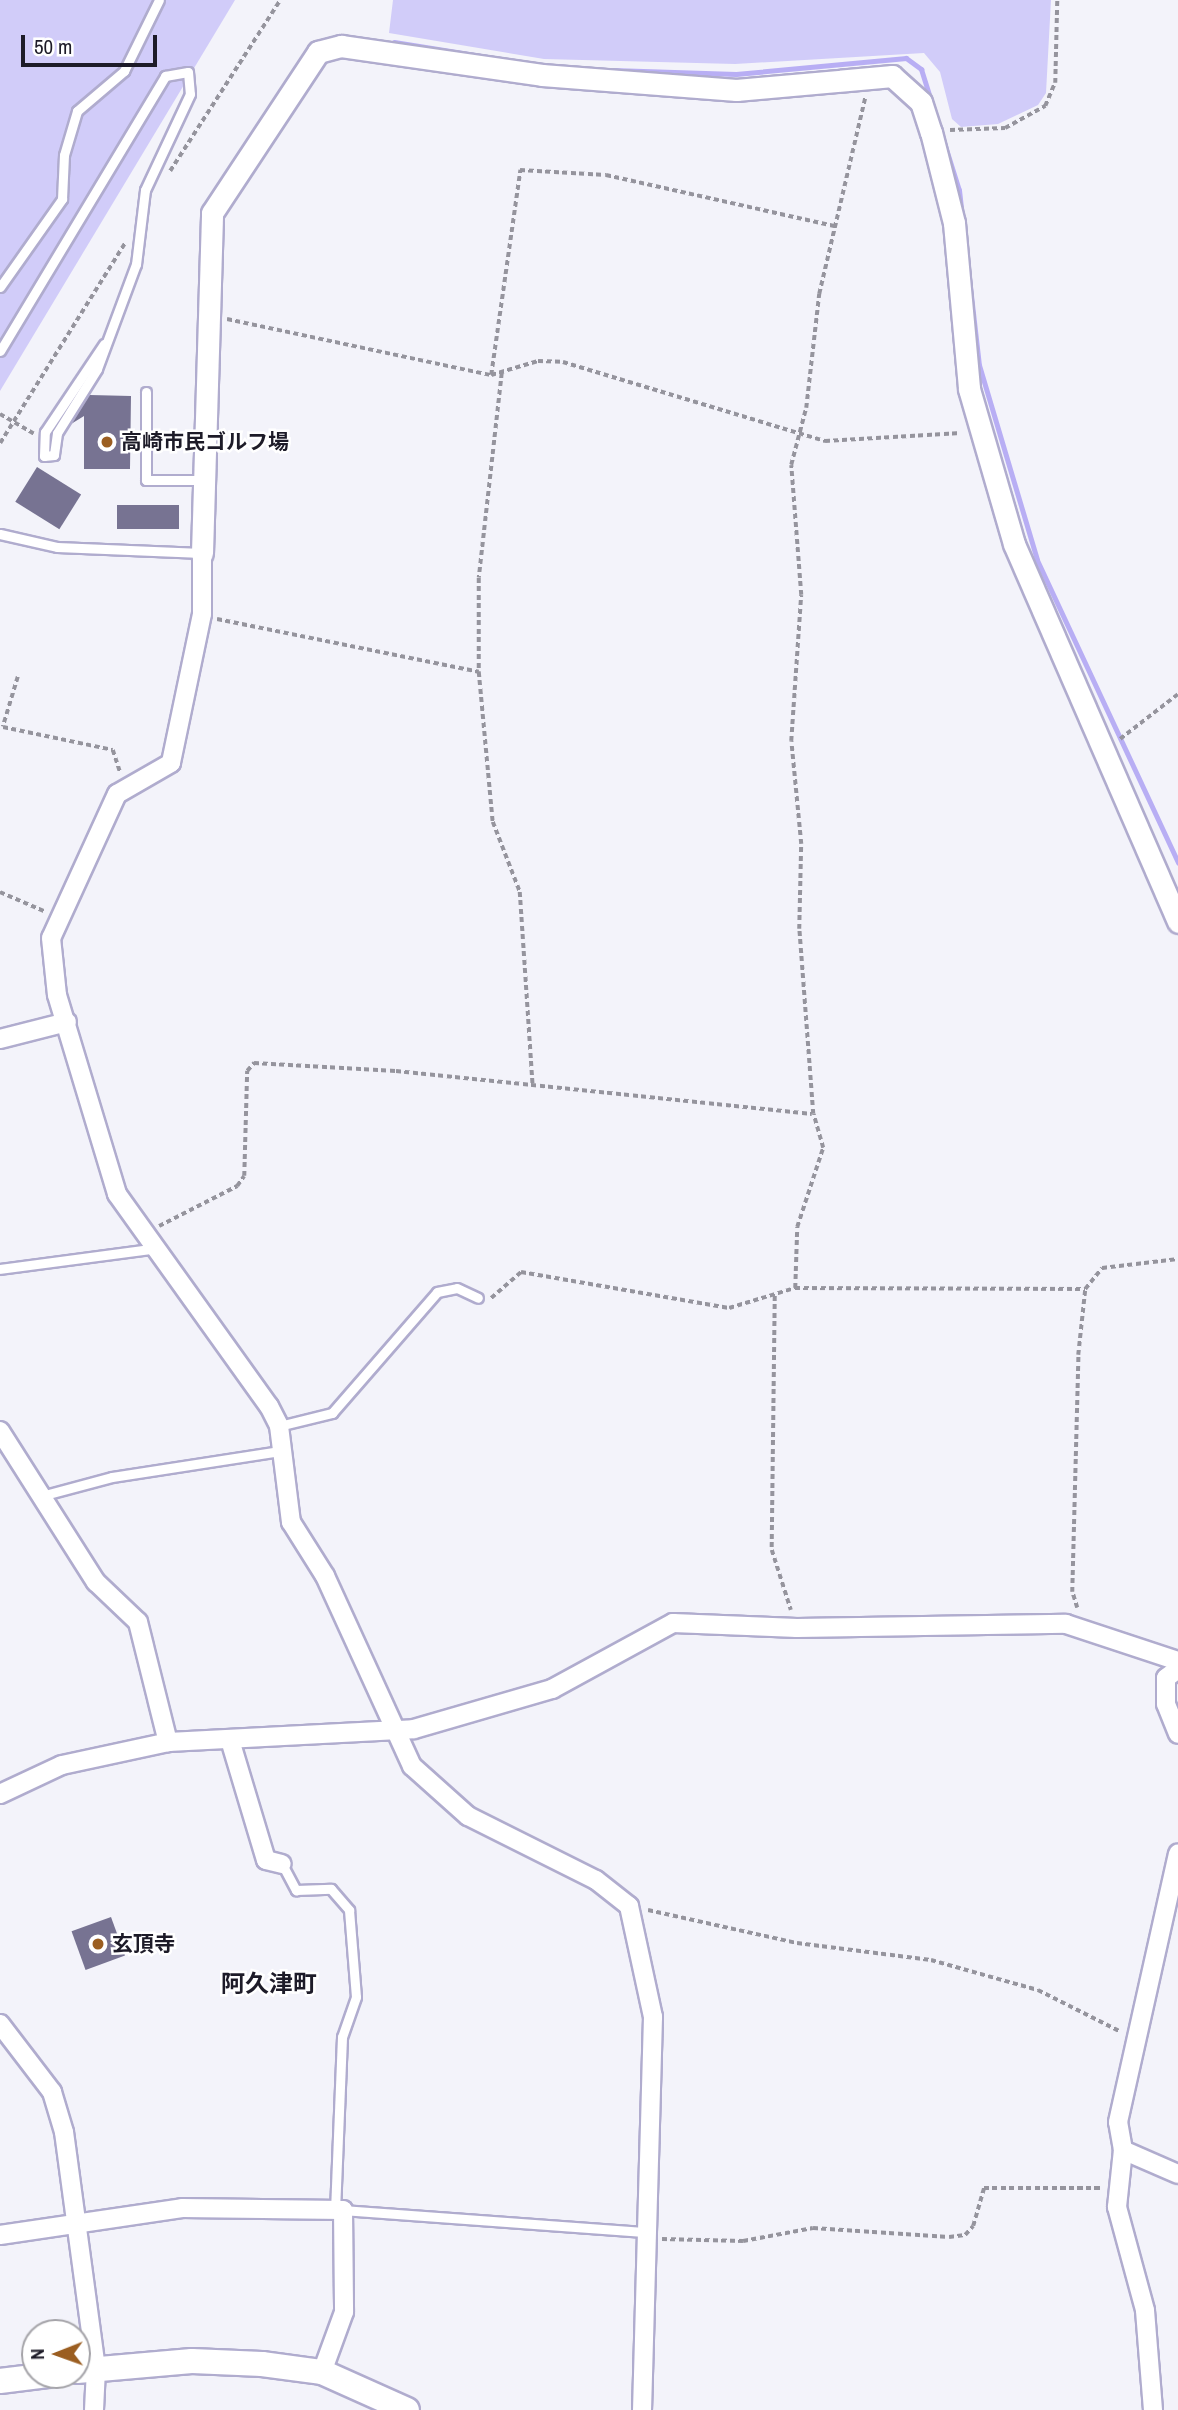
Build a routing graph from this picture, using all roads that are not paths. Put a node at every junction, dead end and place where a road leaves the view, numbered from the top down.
1 (159, 0) edge
2 (0, 287) edge
3 (104, 344) junction
4 (0, 351) edge
5 (146, 392) dead end
6 (203, 480) junction
7 (0, 534) edge
8 (201, 553) junction
9 (1178, 922) edge
10 (67, 1022) junction
11 (0, 1040) edge
12 (146, 1243) junction
13 (0, 1269) edge
14 (478, 1298) road end
15 (279, 1426) junction
16 (0, 1431) edge
17 (280, 1451) junction
18 (41, 1496) junction
19 (1178, 1661) edge
20 (1178, 1669) edge
21 (394, 1731) junction
22 (1178, 1734) edge
23 (230, 1740) junction
24 (169, 1742) junction
25 (0, 1794) edge
26 (1178, 1854) edge
27 (282, 1864) joint
28 (0, 2024) edge
29 (1123, 2150) junction
30 (1178, 2174) edge
31 (339, 2210) junction
32 (76, 2223) junction
33 (0, 2235) edge
34 (646, 2235) junction
35 (83, 2319) edge
36 (91, 2370) edge
37 (322, 2372) junction
38 (21, 2378) edge
39 (0, 2381) edge
40 (90, 2389) edge
41 (94, 2410) edge
42 (407, 2410) edge
43 (642, 2410) edge
44 (1153, 2410) edge

1 - 2 lane
3 - 3 lane
3 - 4 lane
5 - 6 lane
6 - 8 street
6 - 9 street
7 - 8 lane
8 - 10 street
10 - 11 street
10 - 12 street
12 - 13 lane
12 - 15 street
14 - 15 lane
15 - 17 street
16 - 18 street
17 - 18 lane
17 - 21 street
18 - 24 street
19 - 21 street
20 - 22 street
21 - 23 street
21 - 34 street
23 - 24 street
23 - 27 street
24 - 25 street
26 - 29 street
27 - 31 lane
28 - 32 street
29 - 30 street
29 - 44 street
31 - 32 street
31 - 34 lane
31 - 37 street
32 - 33 street
32 - 35 street
34 - 43 street
36 - 37 main road
37 - 42 main road
38 - 39 main road
40 - 41 street

